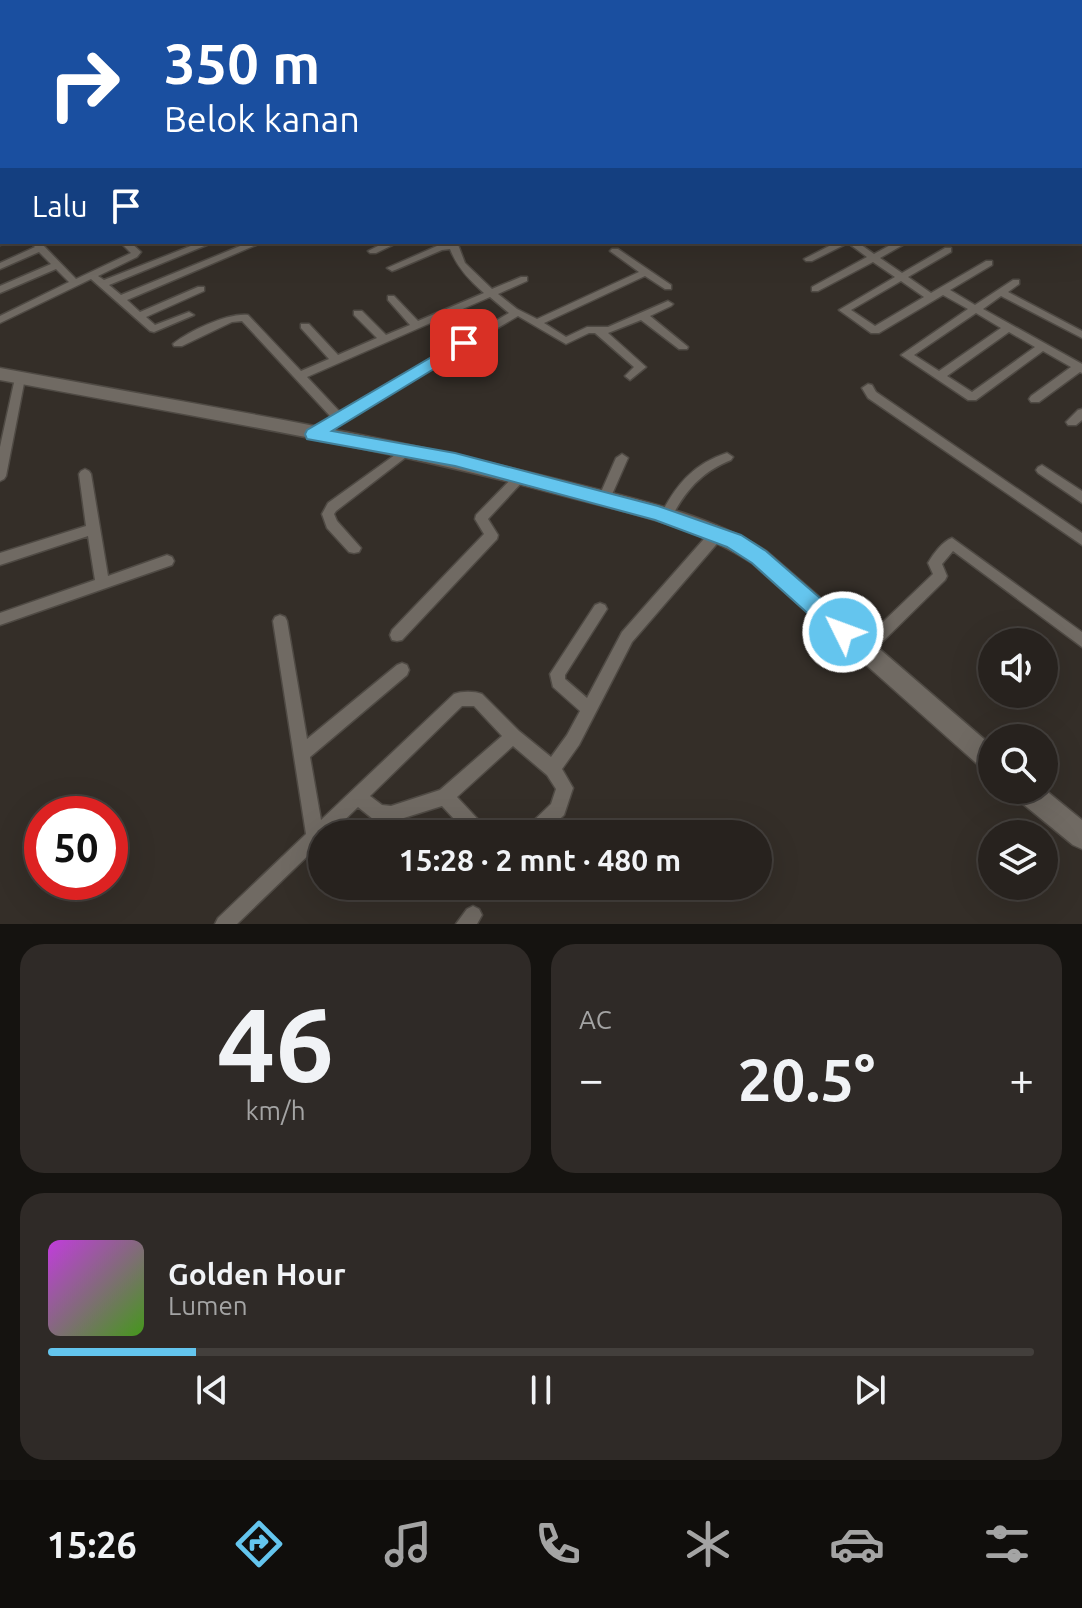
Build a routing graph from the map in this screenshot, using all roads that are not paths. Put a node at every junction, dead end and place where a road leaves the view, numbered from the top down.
1 (127, 244) edge
2 (204, 244) edge
3 (251, 244) edge
4 (389, 244) edge
5 (453, 244) edge
6 (840, 244) edge
7 (854, 244) edge
8 (899, 244) edge
9 (38, 245) edge
10 (948, 250) dead end
11 (373, 251) dead end
12 (615, 251) dead end
13 (872, 258) junction
14 (809, 259) dead end
15 (989, 263) dead end
16 (56, 265) junction
17 (0, 266) edge
18 (392, 268) dead end
19 (646, 272) junction
20 (92, 275) junction
21 (902, 278) junction
22 (524, 279) dead end
23 (1016, 282) dead end
24 (75, 283) junction
25 (103, 284) junction
26 (668, 287) dead end
27 (201, 289) dead end
28 (815, 289) dead end
29 (0, 290) edge
30 (944, 291) junction
31 (492, 292) junction
32 (1002, 293) junction
33 (391, 298) dead end
34 (932, 298) junction
35 (120, 299) junction
36 (668, 304) dead end
37 (978, 310) junction
38 (358, 313) dead end
39 (516, 313) junction
40 (189, 315) dead end
41 (642, 315) junction
42 (139, 316) junction
43 (0, 320) edge
44 (539, 322) junction
45 (416, 325) junction
46 (305, 326) dead end
47 (1008, 328) junction
48 (599, 331) junction
49 (1082, 335) edge
50 (384, 339) junction
51 (178, 344) dead end
52 (683, 347) dead end
53 (1042, 347) junction
54 (336, 360) junction
55 (1080, 368) edge
56 (10, 376) edge
57 (300, 376) junction
58 (630, 376) dead end
59 (939, 376) junction
60 (868, 388) dead end
61 (1035, 399) dead end
62 (339, 418) junction
63 (314, 434) junction
64 (406, 451) junction
65 (727, 457) dead end
66 (622, 458) dead end
67 (1, 468) edge
68 (1042, 470) dead end
69 (85, 474) dead end
70 (520, 477) junction
71 (1082, 498) edge
72 (604, 499) junction
73 (666, 516) junction
74 (93, 529) junction
75 (716, 535) junction
76 (1082, 540) edge
77 (354, 548) dead end
78 (0, 559) edge
79 (167, 561) dead end
80 (103, 584) junction
81 (600, 609) dead end
82 (0, 619) edge
83 (280, 621) dead end
84 (397, 635) dead end
85 (1082, 640) edge
86 (864, 650) junction
87 (402, 670) dead end
88 (589, 709) junction
89 (513, 736) junction
90 (978, 750) edge
91 (302, 754) junction
92 (553, 769) junction
93 (356, 796) junction
94 (445, 797) junction
95 (1043, 804) edge
96 (313, 820) edge
97 (331, 820) edge
98 (467, 820) edge
99 (547, 820) edge
100 (1082, 836) edge
101 (308, 842) edge
102 (224, 924) edge

1 - 20 street
2 - 25 street
3 - 35 street
4 - 11 street
5 - 18 street
5 - 31 street
6 - 14 street
7 - 13 street
8 - 13 street
9 - 16 street
9 - 17 street
10 - 21 street
12 - 19 street
13 - 21 street
13 - 28 street
15 - 30 street
16 - 24 street
16 - 29 street
19 - 26 street
19 - 44 street
20 - 24 street
20 - 25 street
21 - 34 street
21 - 34 street
22 - 31 street
23 - 32 street
24 - 43 street
25 - 35 street
27 - 42 street
30 - 34 street
30 - 37 street
31 - 39 street
31 - 45 street
32 - 37 street
32 - 49 street
33 - 45 street
35 - 42 street
36 - 41 street
37 - 47 street
37 - 59 street
38 - 50 street
39 - 44 street
39 - 62 street
40 - 42 street
41 - 48 street
41 - 52 street
44 - 48 street
45 - 50 street
46 - 54 street
47 - 53 street
47 - 59 street
48 - 58 street
50 - 54 street
51 - 57 street
53 - 55 street
53 - 59 street
54 - 57 street
55 - 61 street
56 - 63 main road
56 - 67 street
57 - 62 street
60 - 76 street
62 - 63 street
63 - 64 main road
64 - 70 main road
64 - 77 street
65 - 73 street
66 - 72 street
68 - 71 street
69 - 74 street
70 - 72 main road
70 - 84 street
72 - 73 main road
73 - 75 main road
74 - 78 street
74 - 80 street
75 - 86 main road
75 - 88 street
79 - 80 street
80 - 82 street
81 - 88 street
83 - 91 street
85 - 86 street
86 - 90 main road
87 - 91 street
88 - 92 street
89 - 92 street
89 - 93 street
89 - 94 street
91 - 96 street
92 - 99 street
93 - 94 street
93 - 97 street
94 - 98 street
95 - 100 main road
101 - 102 street

